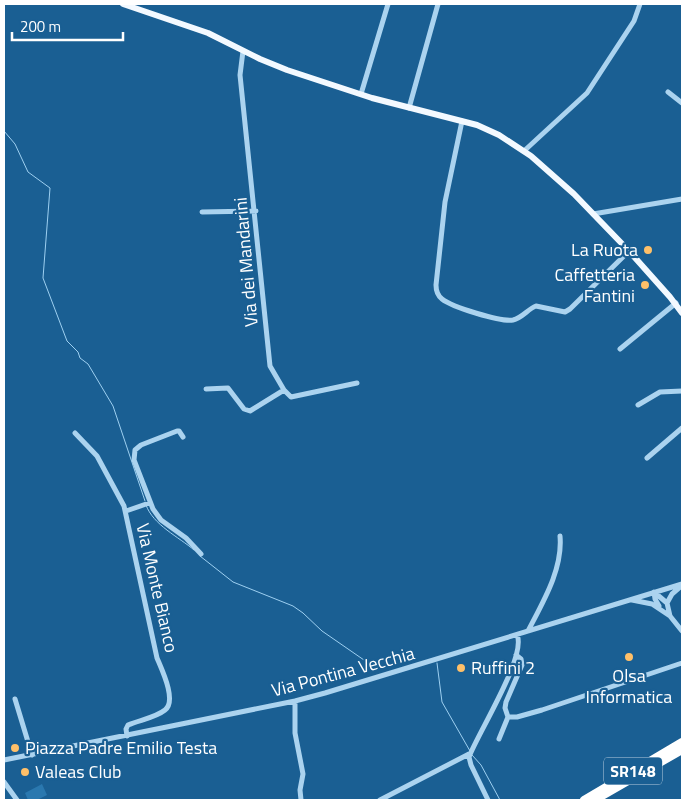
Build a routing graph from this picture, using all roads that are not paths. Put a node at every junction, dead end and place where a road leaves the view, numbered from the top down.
1 (124, 4) edge
2 (388, 4) edge
3 (438, 4) edge
4 (640, 4) edge
5 (243, 51) junction
6 (668, 92) dead end
7 (361, 94) junction
8 (682, 103) edge
9 (409, 108) junction
10 (462, 121) junction
11 (524, 151) junction
12 (682, 199) edge
13 (256, 211) junction
14 (202, 212) dead end
15 (593, 214) junction
16 (629, 251) junction
17 (676, 303) junction
18 (682, 313) edge
19 (620, 349) dead end
20 (357, 383) dead end
21 (206, 389) dead end
22 (284, 390) junction
23 (682, 391) edge
24 (638, 405) dead end
25 (682, 428) edge
26 (75, 433) dead end
27 (183, 437) dead end
28 (647, 458) dead end
29 (149, 504) junction
30 (126, 511) junction
31 (560, 536) dead end
32 (201, 554) dead end
33 (682, 585) edge
34 (654, 592) junction
35 (630, 599) junction
36 (667, 603) junction
37 (662, 610) junction
38 (670, 616) junction
39 (528, 631) junction
40 (682, 631) edge
41 (517, 635) junction
42 (516, 655) junction
43 (682, 663) edge
44 (15, 699) dead end
45 (296, 701) junction
46 (508, 717) junction
47 (126, 736) junction
48 (499, 739) dead end
49 (682, 742) edge
50 (682, 750) edge
51 (469, 754) junction
52 (32, 755) junction
53 (4, 760) edge
54 (4, 782) edge
55 (17, 800) edge
56 (301, 800) edge
57 (380, 800) edge
58 (488, 800) edge
59 (584, 800) edge
60 (595, 800) edge

1 - 5 main road
2 - 7 street
3 - 9 street
4 - 11 street
5 - 7 main road
5 - 13 street, Via dei Mandarini
6 - 8 street
7 - 9 main road
9 - 10 main road
10 - 11 main road
10 - 16 street
11 - 15 main road
12 - 15 street
13 - 14 street
13 - 22 street, Via dei Mandarini
15 - 16 main road
16 - 17 main road
17 - 18 main road
17 - 19 street
20 - 22 street
21 - 22 street
23 - 24 street
25 - 28 street
26 - 30 street, Via Monte Bianco
27 - 29 street
29 - 30 street
29 - 32 street
30 - 47 street, Via Monte Bianco
31 - 39 street
33 - 34 street, Via Pontina Vecchia
33 - 36 street
34 - 35 street, Via Pontina Vecchia
34 - 36 street
34 - 37 street
35 - 37 street
35 - 39 street, Via Pontina Vecchia
36 - 38 street
37 - 38 street
38 - 40 street
39 - 41 street, Via Pontina Vecchia
41 - 42 street
41 - 45 street, Via Pontina Vecchia
42 - 46 street
42 - 51 street
43 - 46 street
44 - 52 street
45 - 47 street, Via Pontina Vecchia
45 - 56 street
46 - 48 street
47 - 52 street, Via Pontina Vecchia
49 - 59 highway, SR148
50 - 60 highway, SR148
51 - 57 street
51 - 58 street
52 - 53 street, Via Pontina Vecchia
54 - 55 street

